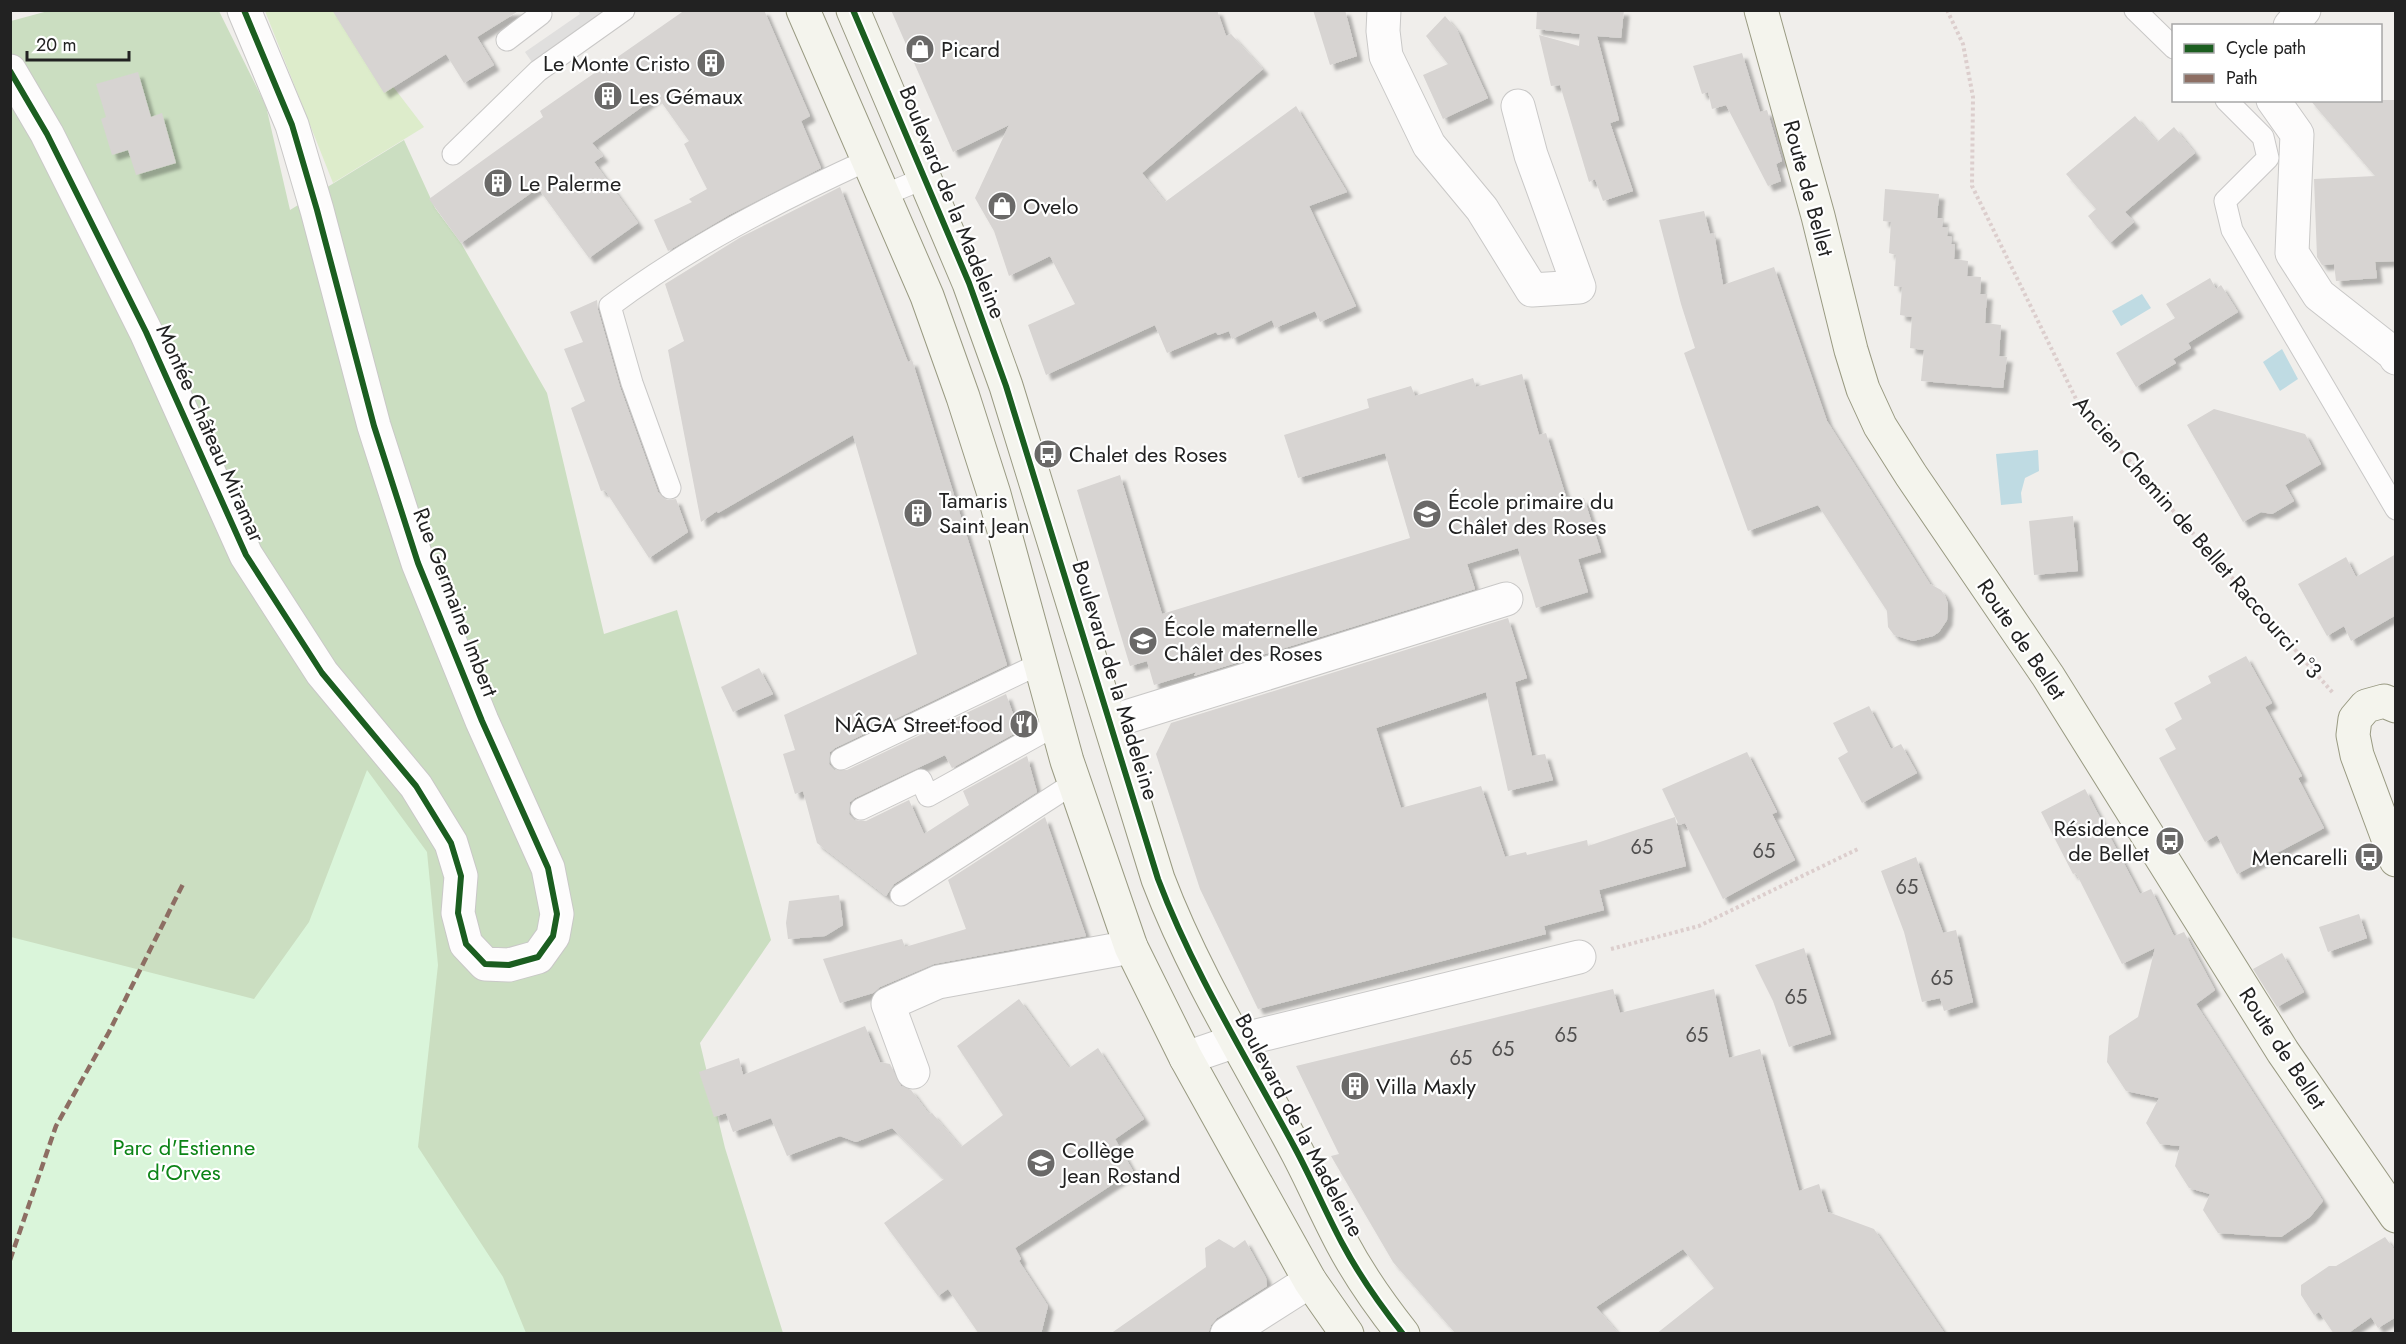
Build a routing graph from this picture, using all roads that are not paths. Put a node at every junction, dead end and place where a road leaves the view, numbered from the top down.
1 (244, 10) edge
2 (538, 10) edge
3 (624, 10) edge
4 (803, 10) edge
5 (853, 10) edge
6 (1384, 10) edge
7 (1761, 10) edge
8 (2136, 10) edge
9 (2304, 10) edge
10 (2292, 24) edge
11 (507, 40) dead end
12 (2172, 46) edge
13 (10, 71) edge
14 (2228, 102) edge
15 (2274, 102) edge
16 (1518, 106) dead end
17 (453, 154) dead end
18 (868, 160) junction
19 (925, 178) junction
20 (884, 195) junction
21 (2396, 358) edge
22 (670, 488) dead end
23 (2396, 509) edge
24 (1506, 599) dead end
25 (1039, 664) junction
26 (2396, 706) edge
27 (1110, 722) junction
28 (1056, 725) junction
29 (841, 759) dead end
30 (1074, 783) junction
31 (416, 786) joint
32 (861, 809) dead end
33 (2396, 860) edge
34 (901, 895) dead end
35 (1131, 947) junction
36 (1578, 957) road end
37 (1236, 1041) junction
38 (1186, 1058) junction
39 (913, 1072) dead end
40 (2396, 1216) edge
41 (1310, 1281) junction
42 (1227, 1334) edge
43 (1347, 1334) edge
44 (1403, 1334) edge

1 - 31 street, Rue Germaine Imbert
2 - 11 lane
3 - 17 lane
4 - 18 street
5 - 19 street, Boulevard de la Madeleine
6 - 16 street
7 - 40 street, Route de Bellet
8 - 12 lane
9 - 10 street
13 - 31 street, Montée Château Miramar
14 - 23 lane
15 - 21 street
18 - 20 street
18 - 22 lane
19 - 20 lane
19 - 27 street, Boulevard de la Madeleine
20 - 25 street
24 - 27 street
25 - 28 street
25 - 29 lane
26 - 33 street
27 - 37 street, Boulevard de la Madeleine
28 - 30 street
28 - 32 lane
30 - 34 lane
30 - 35 street
35 - 38 street
35 - 39 street
36 - 37 street
37 - 38 street
37 - 44 street, Boulevard de la Madeleine
38 - 41 street
41 - 42 street
41 - 43 street

